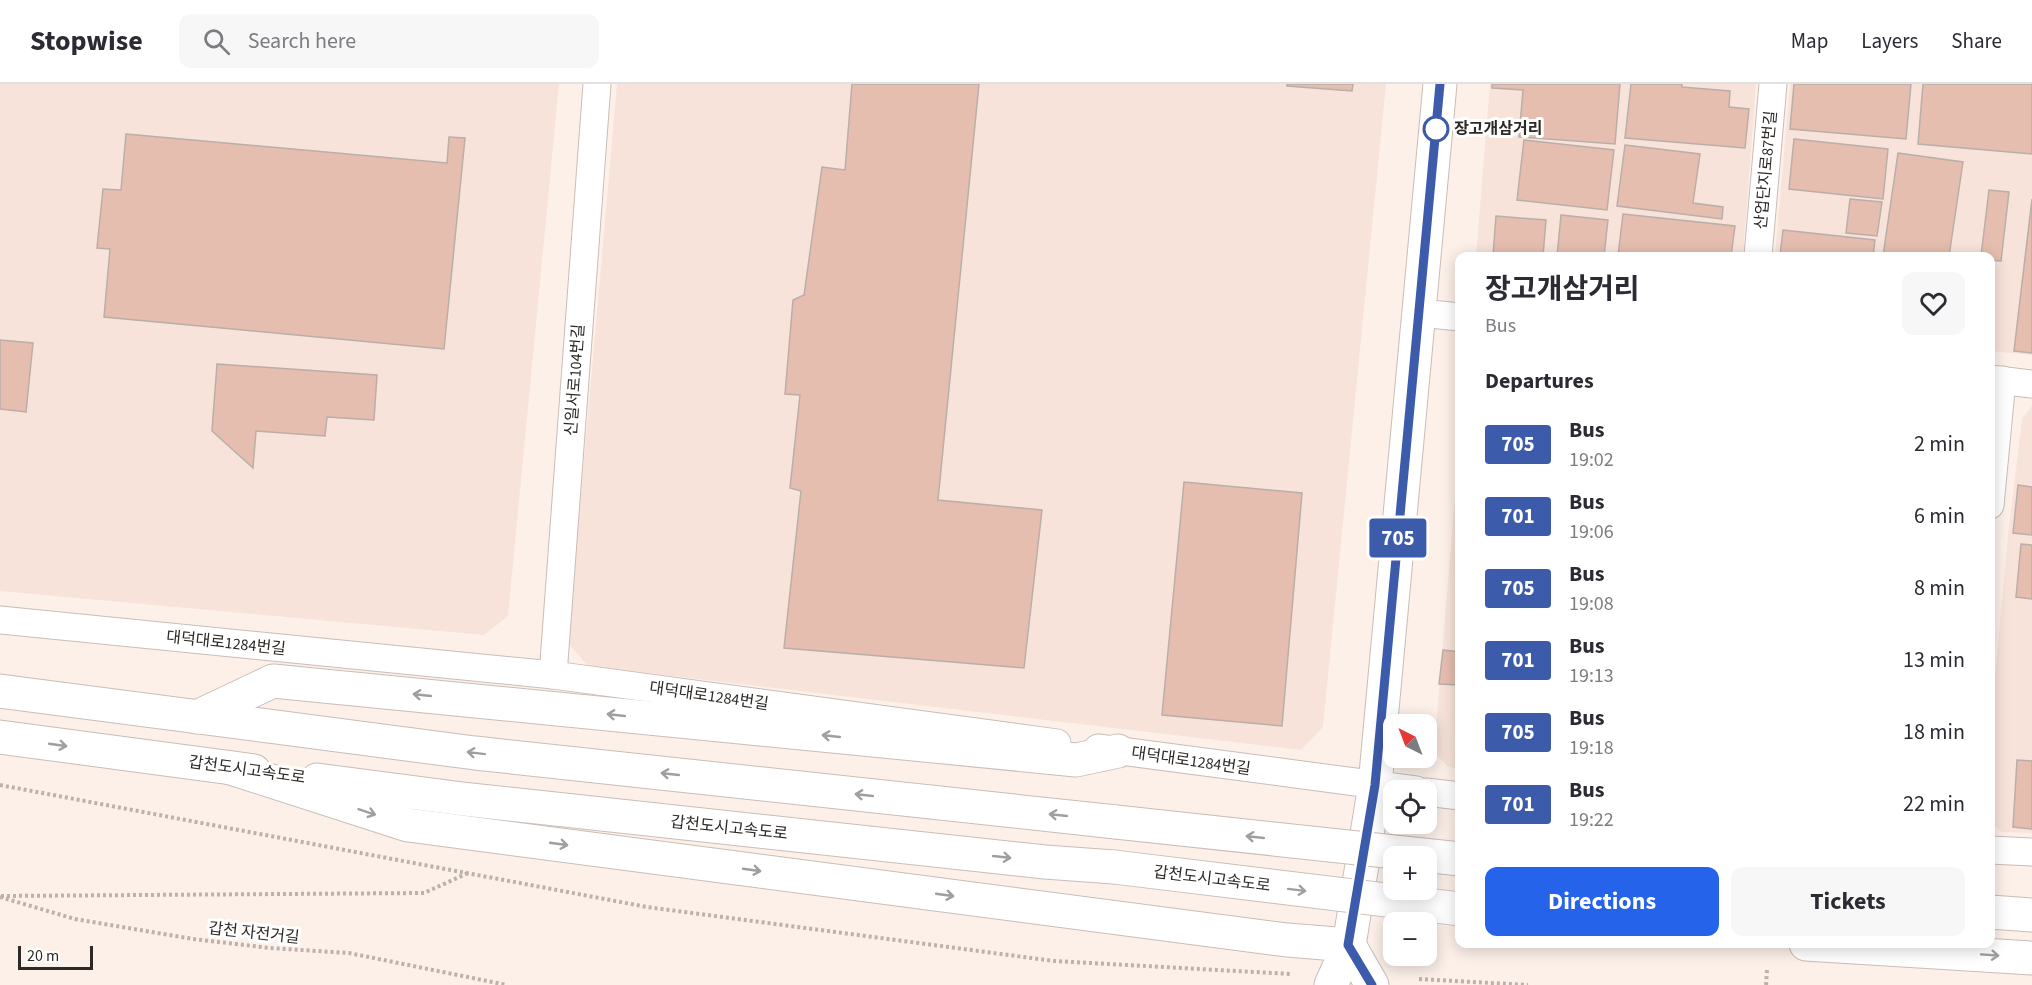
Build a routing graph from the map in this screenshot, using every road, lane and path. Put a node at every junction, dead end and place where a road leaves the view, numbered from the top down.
1 (597, 84) edge
2 (1440, 84) edge
3 (1773, 84) edge
4 (1758, 252) edge
5 (1420, 313) junction
6 (1455, 316) edge
7 (1996, 380) edge
8 (2032, 384) edge
9 (1995, 401) edge
10 (0, 620) edge
11 (553, 675) junction
12 (0, 691) edge
13 (197, 717) junction
14 (0, 737) edge
15 (1118, 751) junction
16 (231, 768) junction
17 (0, 785) edge
18 (1375, 785) junction
19 (1383, 786) edge
20 (1437, 793) edge
21 (1455, 795) edge
22 (1995, 850) edge
23 (2032, 852) edge
24 (1455, 858) edge
25 (468, 873) junction
26 (0, 897) edge
27 (1455, 908) edge
28 (1995, 912) edge
29 (2032, 915) edge
30 (1348, 945) junction
31 (1871, 948) edge
32 (2032, 958) edge
33 (1767, 970) dead end
34 (1291, 974) dead end
35 (1419, 979) dead end
36 (507, 985) edge
37 (1331, 985) edge
38 (1372, 985) edge
39 (1528, 985) edge
40 (1766, 985) edge

1 - 11 street, 신일서로104번길
2 - 5 main road
3 - 4 street, 산업단지로87번길
5 - 6 street
5 - 18 main road
7 - 8 street
7 - 9 street
10 - 11 street, 대덕대로1284번길
11 - 15 street, 대덕대로1284번길
12 - 13 main road
15 -> 13 main road
24 -> 13 main road, bridge
14 -> 16 main road, 갑천도시고속도로
15 - 18 street, 대덕대로1284번길
16 -> 27 main road, 갑천도시고속도로, bridge
16 -> 30 main road
17 - 25 path
18 - 19 street, 대덕대로1284번길
18 - 30 main road
20 - 21 street
22 - 23 street
25 - 26 path
25 - 34 path
26 - 36 path, 갑천 자전거길
28 - 29 main road
30 - 37 main road
30 - 38 main road
31 -> 32 main road
33 - 40 path
35 - 39 path

